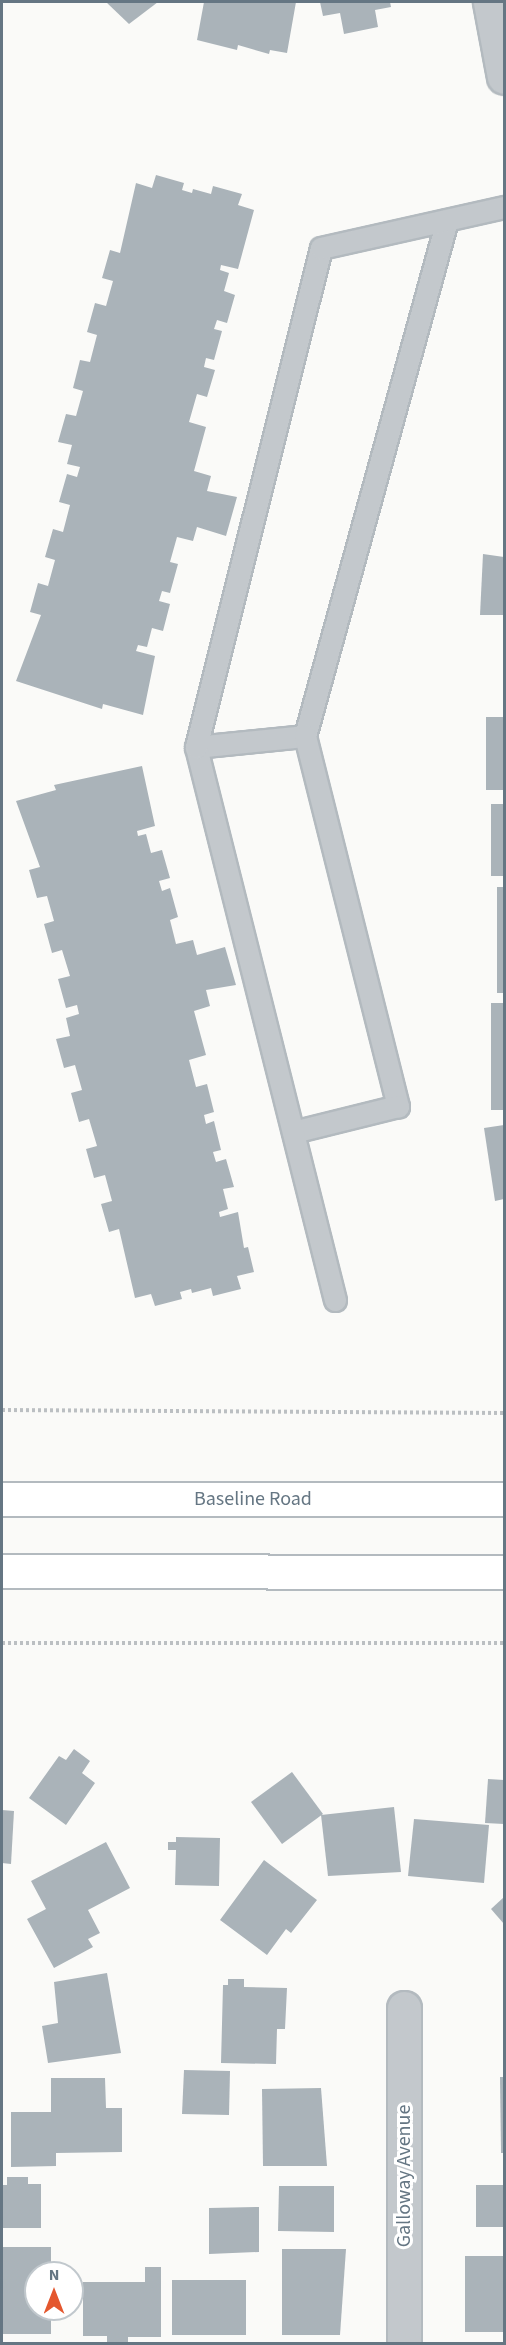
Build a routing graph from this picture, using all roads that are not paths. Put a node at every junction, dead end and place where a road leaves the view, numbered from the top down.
1 (490, 2) edge
2 (504, 77) edge
3 (504, 207) edge
4 (447, 220) junction
5 (305, 736) junction
6 (196, 747) junction
7 (293, 1132) junction
8 (335, 1300) dead end
9 (2, 1499) edge
10 (504, 1499) edge
11 (2, 1571) edge
12 (504, 1572) edge
13 (404, 2008) dead end
14 (404, 2343) edge

1 - 2 street
3 - 4 lane
4 - 5 lane
4 - 6 lane
5 - 6 lane
5 - 7 lane
6 - 7 lane
7 - 8 lane
9 - 10 main road, Baseline Road
11 - 12 main road
13 - 14 street, Galloway Avenue

